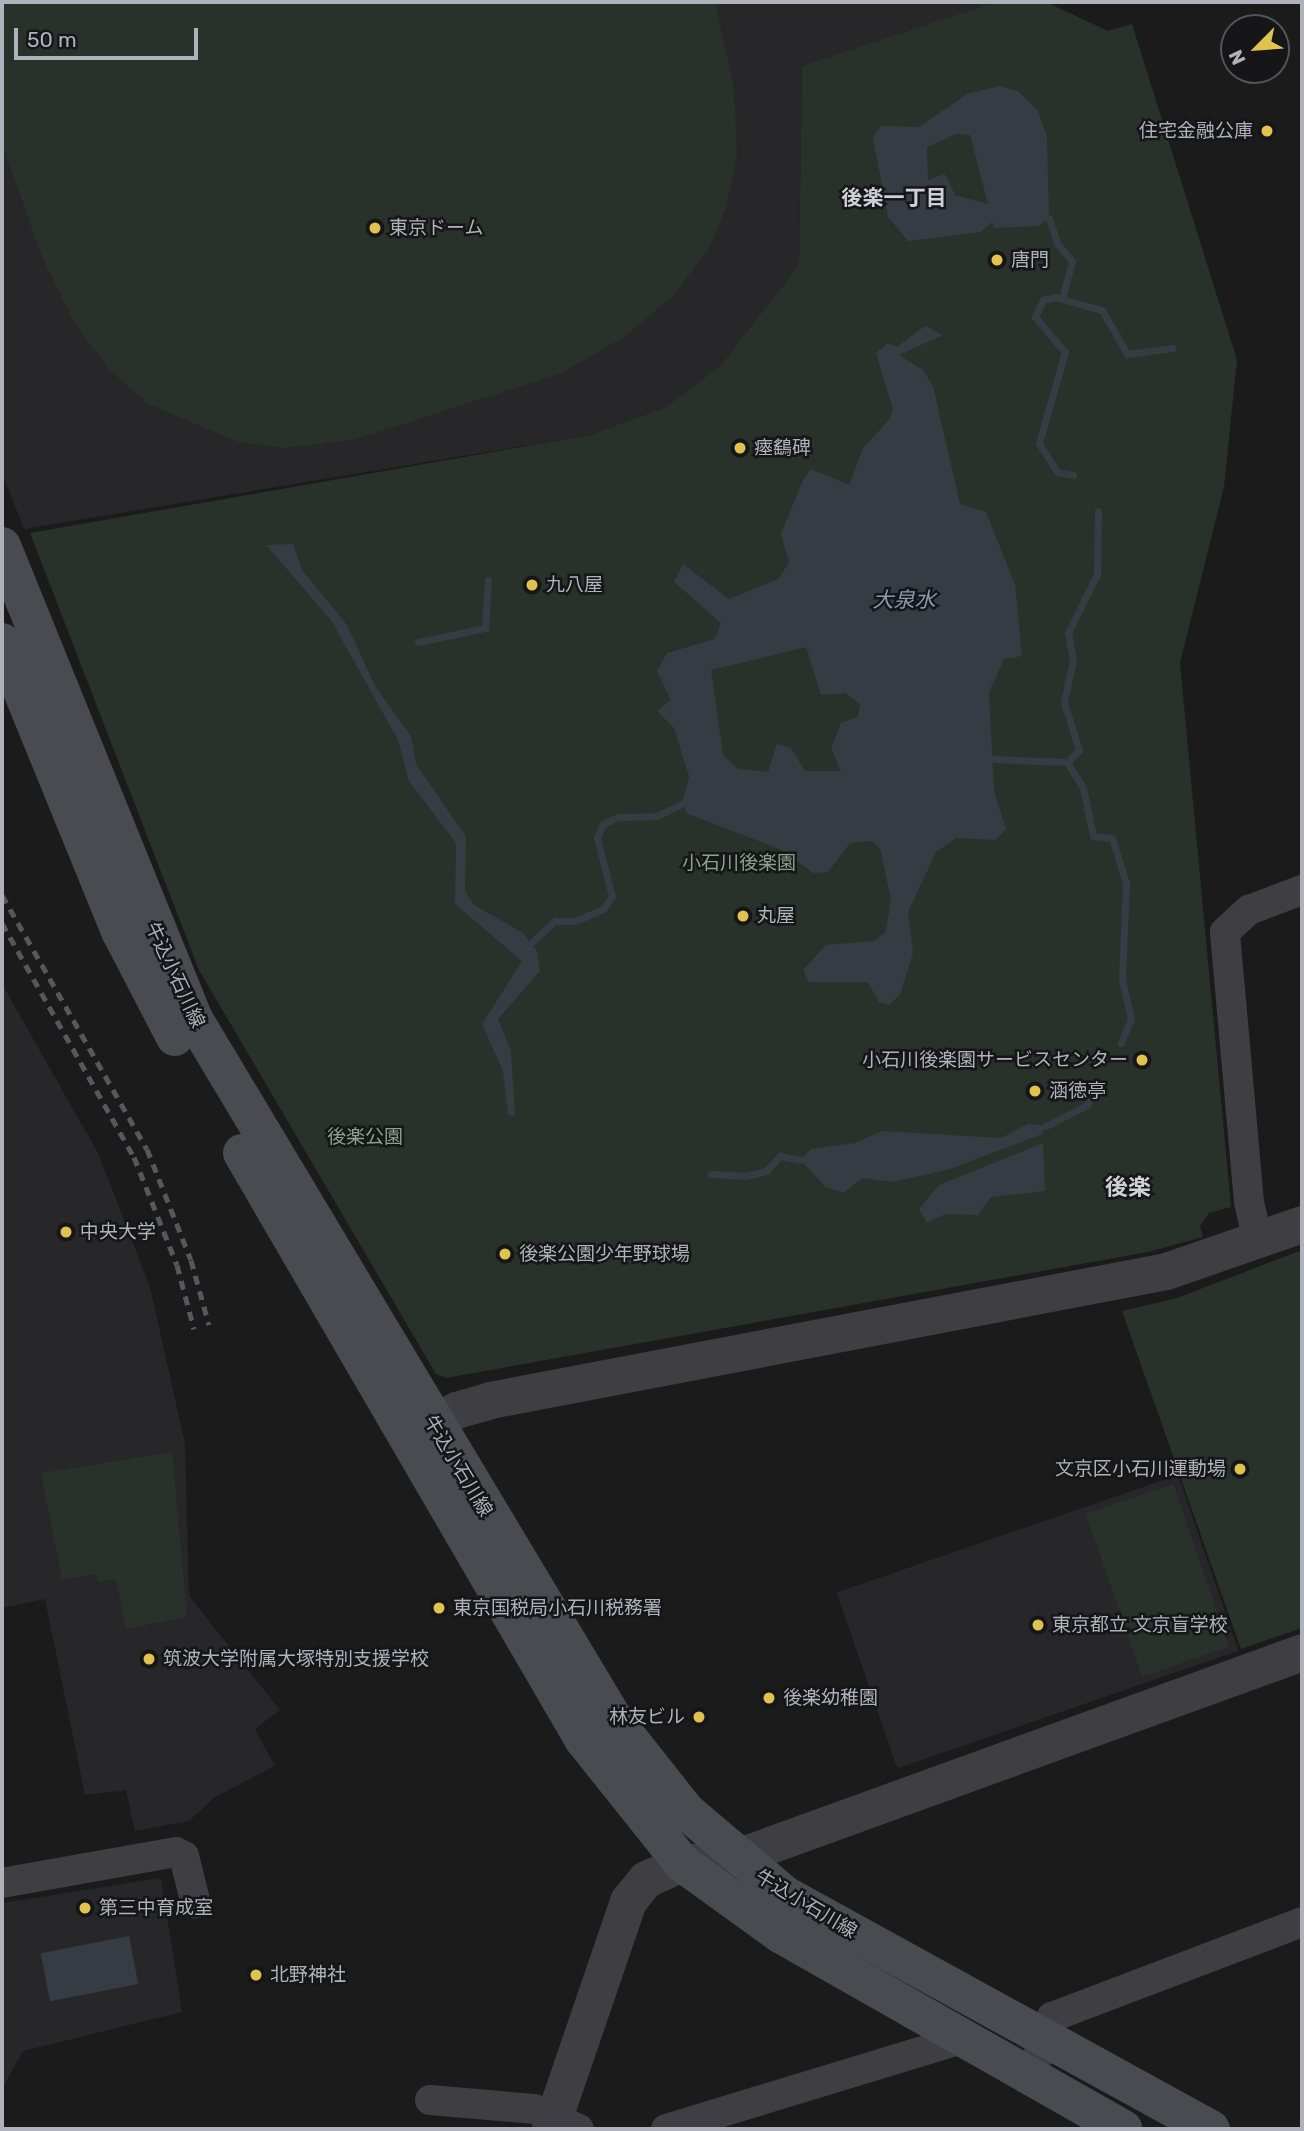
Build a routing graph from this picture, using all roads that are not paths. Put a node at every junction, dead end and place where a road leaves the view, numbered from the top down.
1 (2, 546) edge
2 (2, 642) edge
3 (1302, 890) edge
4 (1302, 1224) edge
5 (1258, 1241) junction
6 (419, 1431) junction
7 (1302, 1652) edge
8 (734, 1858) junction
9 (682, 1863) junction
10 (2, 1883) edge
11 (196, 1904) dead end
12 (1302, 1922) edge
13 (965, 2038) junction
14 (1043, 2038) junction
15 (1031, 2075) junction
16 (430, 2100) dead end
17 (561, 2125) edge
18 (666, 2129) edge
19 (1123, 2129) edge
20 (1211, 2129) edge

1 - 6 main road, 牛込小石川線
2 - 6 main road, 牛込小石川線
3 - 5 street
4 - 5 street
5 - 6 street
6 - 8 main road, 牛込小石川線
6 - 9 main road, 牛込小石川線
7 - 8 street
8 - 9 street
8 - 14 main road, 牛込小石川線
9 - 13 main road, 牛込小石川線
9 - 17 street
10 - 11 street
12 - 14 street
13 - 15 main road, 牛込小石川線
13 - 18 street
14 - 15 street
14 - 20 main road, 牛込小石川線
15 - 19 main road, 牛込小石川線
16 - 17 street

